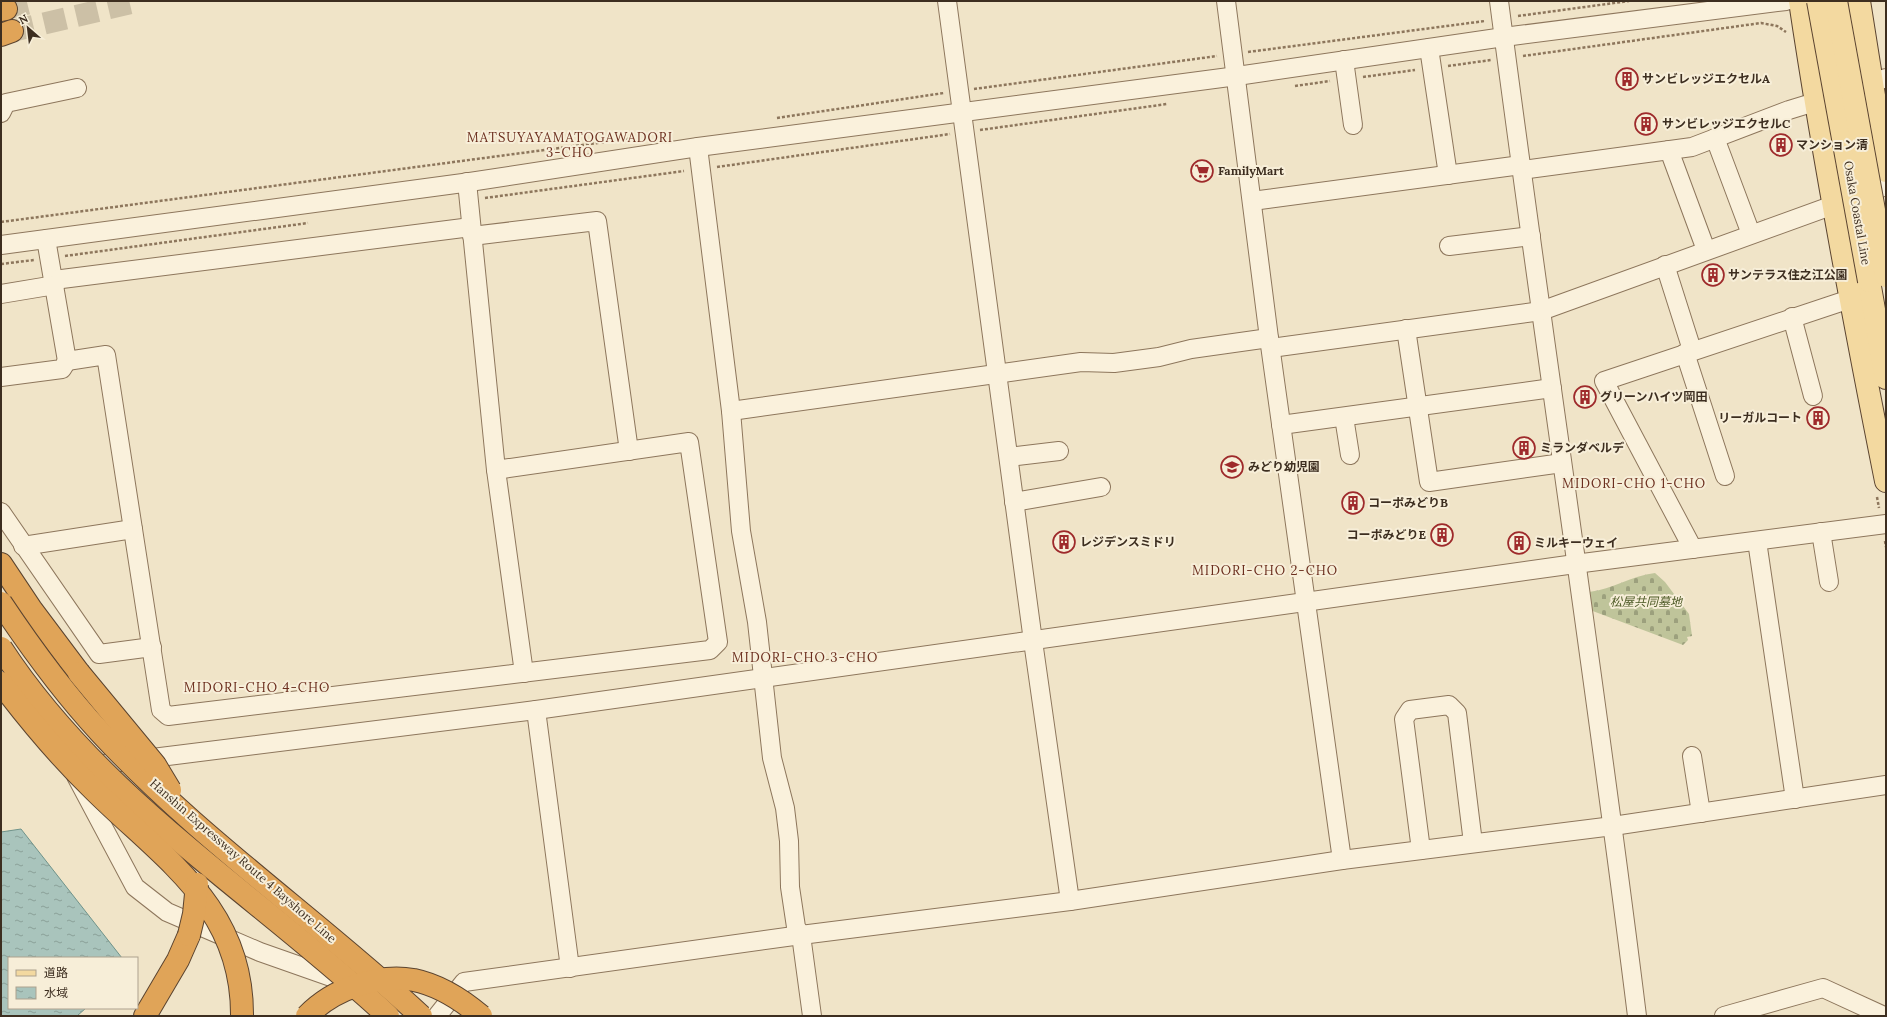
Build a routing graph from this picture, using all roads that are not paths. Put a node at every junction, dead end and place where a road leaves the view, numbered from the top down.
1 (947, 1) edge
2 (1226, 1) edge
3 (1499, 1) edge
4 (1786, 1) edge
5 (1800, 1) edge
6 (1818, 1) edge
7 (1836, 1) edge
8 (1859, 1) edge
9 (1504, 37) junction
10 (1429, 48) junction
11 (1344, 60) junction
12 (1237, 76) junction
13 (1879, 80) edge
14 (77, 88) dead end
15 (1815, 102) junction
16 (1, 113) edge
17 (963, 113) junction
18 (1354, 125) dead end
19 (1715, 138) junction
20 (698, 147) junction
21 (1669, 150) junction
22 (1522, 167) junction
23 (1886, 171) edge
24 (1448, 174) junction
25 (467, 182) junction
26 (1886, 186) edge
27 (1252, 201) junction
28 (1834, 204) junction
29 (471, 232) junction
30 (1751, 234) junction
31 (1531, 236) junction
32 (46, 239) junction
33 (1, 245) edge
34 (1449, 246) dead end
35 (1706, 250) junction
36 (1665, 265) junction
37 (1878, 278) edge
38 (55, 283) junction
39 (1, 294) edge
40 (1850, 299) junction
41 (1541, 311) junction
42 (1792, 317) junction
43 (1406, 329) junction
44 (1270, 343) junction
45 (1689, 352) junction
46 (68, 361) junction
47 (998, 374) junction
48 (1, 377) edge
49 (1886, 378) edge
50 (1552, 388) junction
51 (1813, 396) dead end
52 (1417, 407) junction
53 (731, 411) junction
54 (1344, 417) junction
55 (1281, 425) junction
56 (629, 451) junction
57 (1059, 451) dead end
58 (1350, 455) dead end
59 (1008, 458) junction
60 (1562, 463) junction
61 (496, 470) junction
62 (1725, 476) dead end
63 (1101, 487) dead end
64 (1881, 487) edge
65 (1014, 502) junction
66 (1, 512) edge
67 (1884, 524) edge
68 (133, 529) junction
69 (1821, 532) junction
70 (1757, 541) junction
71 (23, 546) junction
72 (1693, 549) junction
73 (1, 564) edge
74 (1575, 564) junction
75 (1829, 582) dead end
76 (1305, 602) junction
77 (1, 603) edge
78 (1, 636) edge
79 (1033, 641) junction
80 (152, 647) junction
81 (1, 648) edge
82 (524, 673) junction
83 (763, 678) junction
84 (1, 683) edge
85 (536, 710) junction
86 (1692, 756) dead end
87 (72, 768) junction
88 (1886, 785) edge
89 (1795, 799) junction
90 (1700, 813) junction
91 (1613, 826) junction
92 (1474, 844) junction
93 (1421, 850) junction
94 (1342, 860) junction
95 (1070, 901) junction
96 (189, 935) junction
97 (801, 935) junction
98 (570, 968) junction
99 (145, 1016) edge
100 (158, 1016) edge
101 (242, 1016) edge
102 (307, 1016) edge
103 (388, 1016) edge
104 (393, 1016) edge
105 (421, 1016) edge
106 (437, 1016) edge
107 (481, 1016) edge
108 (812, 1016) edge
109 (1637, 1016) edge
110 (1724, 1016) edge
111 (1884, 1016) edge

1 - 17 street
2 - 12 street
3 - 9 street
4 - 9 street
5 - 15 main road
6 - 37 main road, Osaka Coastal Line, bridge
7 - 37 main road, Osaka Coastal Line, bridge
8 - 13 main road
9 - 10 street
9 - 22 street
10 - 11 street
10 - 24 street
11 - 12 street
11 - 18 street
12 - 17 street
12 - 27 street
13 - 23 main road
14 - 16 street
15 - 19 street
15 - 28 main road
17 - 20 street
17 - 47 street
19 - 21 street
19 - 30 street
20 - 25 street
20 - 53 street
21 - 22 street
21 - 35 street
22 - 24 street
22 - 31 street
24 - 27 street
25 - 29 street
25 - 32 street
26 - 28 street
27 - 44 street
28 - 30 street
28 - 40 main road
29 - 38 street
29 - 56 street
29 - 61 street
30 - 35 street
31 - 34 street
31 - 41 street
32 - 33 street
32 - 38 street
35 - 36 street
36 - 41 street
36 - 45 street
37 - 49 main road, Osaka Coastal Line
38 - 39 street
38 - 46 street
40 - 42 street
40 - 64 main road
41 - 43 street
41 - 50 street
42 - 45 street
42 - 51 street
43 - 44 street
43 - 52 street
44 - 47 street
44 - 55 street
45 - 62 street
45 - 72 street
46 - 48 street
46 - 68 street
47 - 53 street
47 - 59 street
50 - 52 street
50 - 60 street
52 - 54 street
52 - 60 street
53 - 83 street
54 - 55 street
54 - 58 street
55 - 76 street
56 - 61 street
56 - 82 street
57 - 59 street
59 - 65 street
60 - 74 street
61 - 82 street
63 - 65 street
65 - 79 street
66 - 71 street
67 - 69 street
68 - 71 street
68 - 80 street
69 - 70 street
69 - 75 street
70 - 72 street
70 - 89 street
71 - 80 street
72 - 74 street
73 - 96 highway, bridge
74 - 76 street
74 - 91 street
76 - 79 street
76 - 94 street
77 - 105 highway, Hanshin Expressway Route 4 Bayshore Line, bridge
78 - 87 street
79 - 83 street
79 - 95 street
80 - 82 street
81 - 103 highway, Hanshin Expressway Route 4 Bayshore Line, bridge
83 - 85 street
83 - 97 street
84 - 101 highway, bridge
85 - 87 street
85 - 98 street
86 - 90 street
87 - 104 street
88 - 89 street
89 - 90 street
90 - 91 street
91 - 92 street
91 - 109 street
92 - 93 street
92 - 93 street
93 - 94 street
94 - 95 street
95 - 97 street
96 - 99 highway
96 - 100 highway
97 - 98 street
97 - 108 street
98 - 106 street
102 - 107 highway, bridge
110 - 111 street

